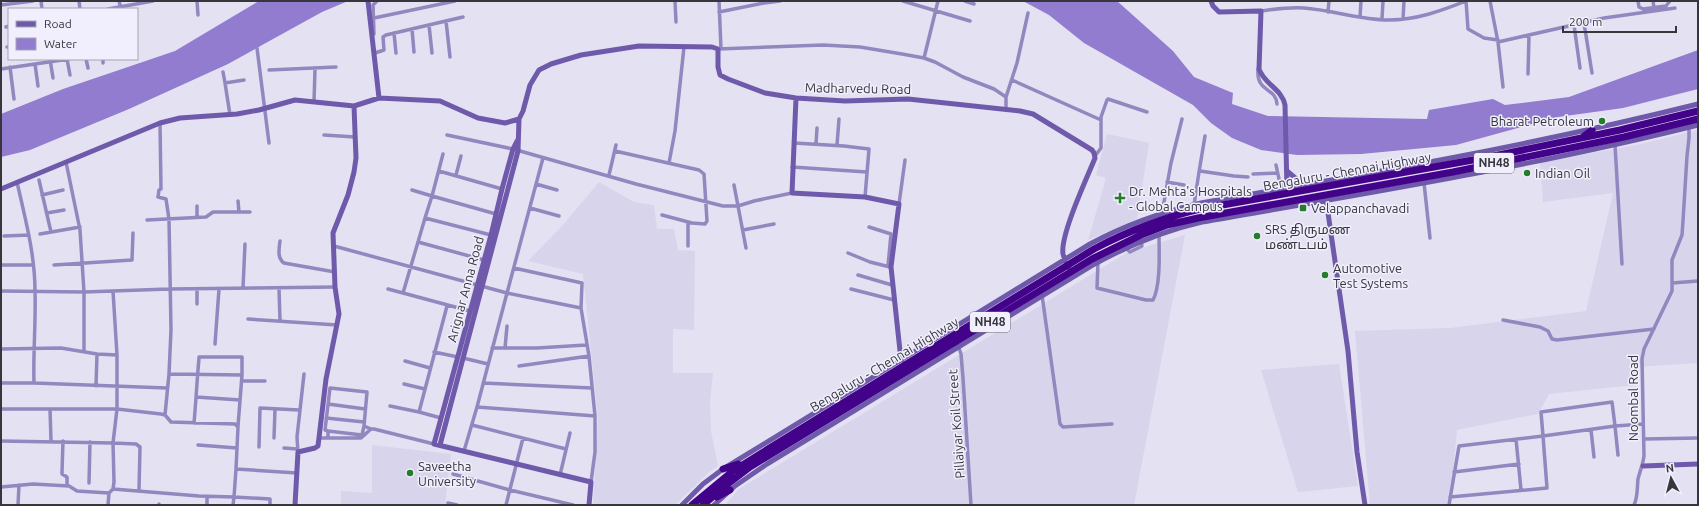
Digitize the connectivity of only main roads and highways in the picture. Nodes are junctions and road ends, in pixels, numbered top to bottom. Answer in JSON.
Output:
{"nodes":[{"id":1,"x":1698,"y":110,"type":"edge"},
{"id":2,"x":1698,"y":119,"type":"edge"},
{"id":3,"x":1622,"y":123,"type":"road end"},
{"id":4,"x":1639,"y":126,"type":"junction"},
{"id":5,"x":1592,"y":130,"type":"road end"},
{"id":6,"x":1581,"y":138,"type":"junction"},
{"id":7,"x":1542,"y":153,"type":"junction"},
{"id":8,"x":1502,"y":162,"type":"junction"},
{"id":9,"x":1532,"y":162,"type":"road end"},
{"id":10,"x":1516,"y":165,"type":"road end"},
{"id":11,"x":1287,"y":196,"type":"junction"},
{"id":12,"x":1069,"y":268,"type":"junction"},
{"id":13,"x":776,"y":444,"type":"junction"},
{"id":14,"x":723,"y":469,"type":"road end"},
{"id":15,"x":730,"y":490,"type":"road end"},
{"id":16,"x":713,"y":491,"type":"junction"},
{"id":17,"x":692,"y":505,"type":"edge"},
{"id":18,"x":704,"y":505,"type":"edge"}],
"edges":[{"from":1,"to":4,"type":"highway","name":"Bengaluru - Chennai Highway","number":"NH48"},
{"from":2,"to":7,"type":"highway","name":"Bengaluru - Chennai Highway","number":"NH48"},
{"from":3,"to":4,"type":"highway"},
{"from":4,"to":6,"type":"highway","name":"Bengaluru - Chennai Highway","number":"NH48"},
{"from":5,"to":6,"type":"highway"},
{"from":6,"to":11,"type":"highway","name":"Bengaluru - Chennai Highway","number":"NH48"},
{"from":7,"to":8,"type":"highway","name":"Bengaluru - Chennai Highway","number":"NH48"},
{"from":7,"to":9,"type":"highway"},
{"from":8,"to":10,"type":"highway"},
{"from":8,"to":11,"type":"highway","name":"Bengaluru - Chennai Highway","number":"NH48"},
{"from":11,"to":12,"type":"highway","name":"Bengaluru - Chennai Highway","number":"NH48"},
{"from":12,"to":13,"type":"highway","name":"Bengaluru - Chennai Highway","number":"NH48"},
{"from":12,"to":16,"type":"highway","name":"Bengaluru - Chennai Highway","number":"NH48"},
{"from":13,"to":14,"type":"highway"},
{"from":13,"to":16,"type":"highway","name":"Bengaluru - Chennai Highway","number":"NH48"},
{"from":15,"to":18,"type":"highway"},
{"from":16,"to":17,"type":"highway","number":"NH48"},
{"from":16,"to":18,"type":"highway","number":"NH48"}]}
